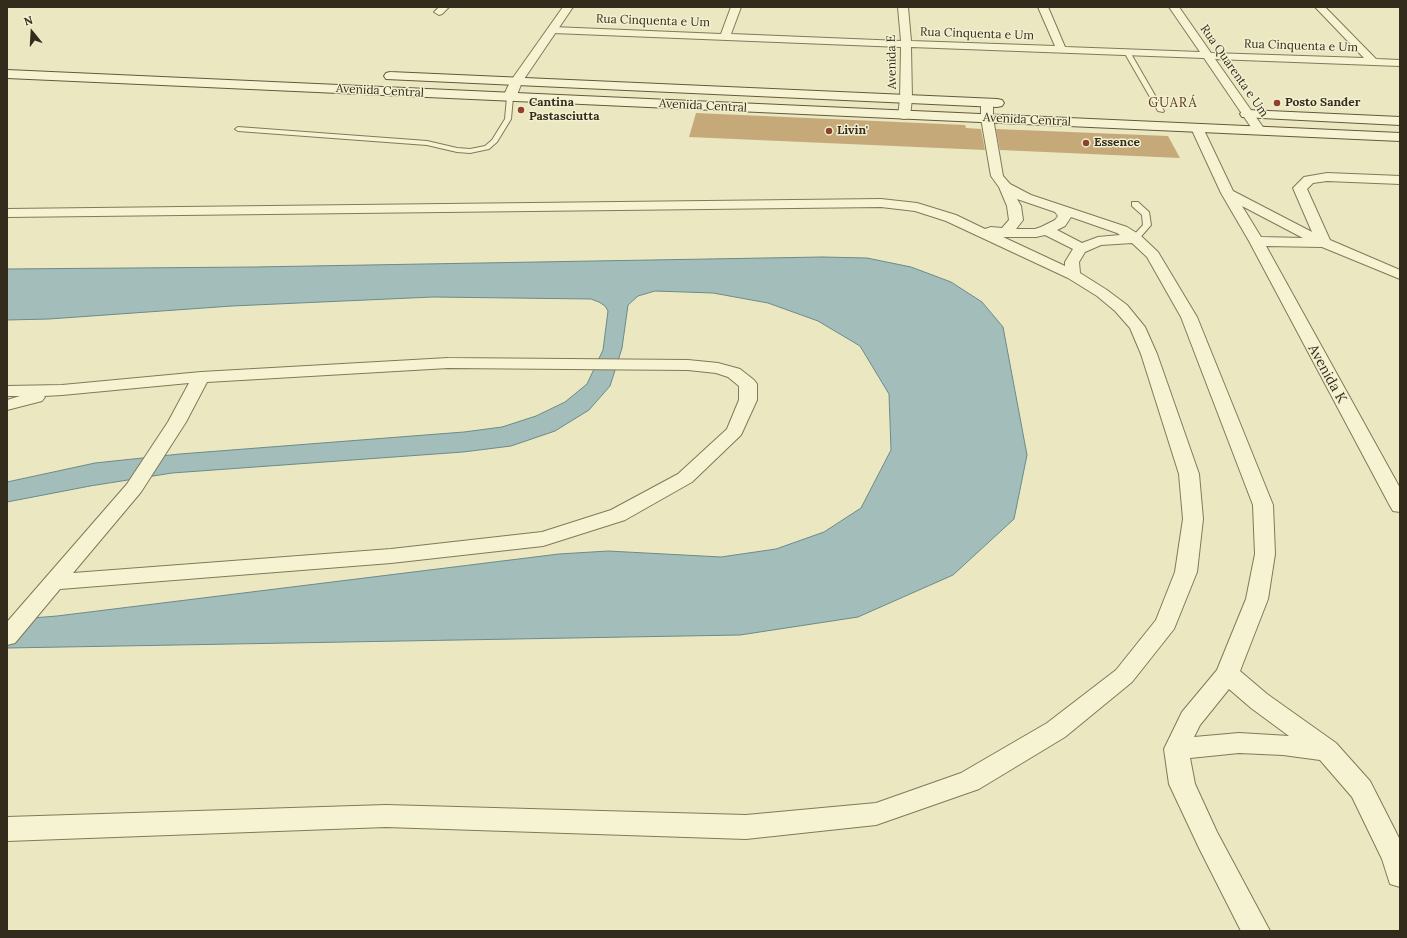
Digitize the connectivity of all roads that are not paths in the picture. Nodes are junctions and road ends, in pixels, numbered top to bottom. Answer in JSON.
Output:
{"nodes":[{"id":1,"x":568,"y":7,"type":"edge"},
{"id":2,"x":736,"y":7,"type":"edge"},
{"id":3,"x":903,"y":7,"type":"edge"},
{"id":4,"x":1043,"y":7,"type":"edge"},
{"id":5,"x":1174,"y":7,"type":"edge"},
{"id":6,"x":1320,"y":7,"type":"edge"},
{"id":7,"x":553,"y":30,"type":"junction"},
{"id":8,"x":725,"y":36,"type":"junction"},
{"id":9,"x":906,"y":44,"type":"junction"},
{"id":10,"x":1061,"y":49,"type":"junction"},
{"id":11,"x":1127,"y":52,"type":"junction"},
{"id":12,"x":1207,"y":55,"type":"junction"},
{"id":13,"x":1373,"y":62,"type":"junction"},
{"id":14,"x":1400,"y":63,"type":"edge"},
{"id":15,"x":146,"y":70,"type":"dead end"},
{"id":16,"x":7,"y":74,"type":"edge"},
{"id":17,"x":375,"y":76,"type":"dead end"},
{"id":18,"x":130,"y":80,"type":"junction"},
{"id":19,"x":516,"y":82,"type":"junction"},
{"id":20,"x":510,"y":97,"type":"junction"},
{"id":21,"x":906,"y":99,"type":"junction"},
{"id":22,"x":1011,"y":104,"type":"dead end"},
{"id":23,"x":987,"y":110,"type":"junction"},
{"id":24,"x":1145,"y":110,"type":"dead end"},
{"id":25,"x":1161,"y":111,"type":"junction"},
{"id":26,"x":1177,"y":111,"type":"dead end"},
{"id":27,"x":1233,"y":114,"type":"dead end"},
{"id":28,"x":1249,"y":114,"type":"junction"},
{"id":29,"x":904,"y":116,"type":"junction"},
{"id":30,"x":1400,"y":121,"type":"edge"},
{"id":31,"x":1197,"y":128,"type":"junction"},
{"id":32,"x":238,"y":129,"type":"dead end"},
{"id":33,"x":1259,"y":130,"type":"junction"},
{"id":34,"x":1400,"y":137,"type":"edge"},
{"id":35,"x":1400,"y":180,"type":"edge"},
{"id":36,"x":1005,"y":187,"type":"junction"},
{"id":37,"x":1228,"y":193,"type":"junction"},
{"id":38,"x":1135,"y":204,"type":"dead end"},
{"id":39,"x":1058,"y":208,"type":"junction"},
{"id":40,"x":7,"y":214,"type":"edge"},
{"id":41,"x":978,"y":230,"type":"junction"},
{"id":42,"x":1046,"y":230,"type":"junction"},
{"id":43,"x":1006,"y":233,"type":"junction"},
{"id":44,"x":1135,"y":238,"type":"junction"},
{"id":45,"x":1256,"y":241,"type":"junction"},
{"id":46,"x":1324,"y":243,"type":"junction"},
{"id":47,"x":1082,"y":248,"type":"junction"},
{"id":48,"x":1073,"y":275,"type":"junction"},
{"id":49,"x":1400,"y":275,"type":"edge"},
{"id":50,"x":201,"y":377,"type":"junction"},
{"id":51,"x":62,"y":390,"type":"junction"},
{"id":52,"x":7,"y":391,"type":"edge"},
{"id":53,"x":7,"y":406,"type":"edge"},
{"id":54,"x":1400,"y":506,"type":"edge"},
{"id":55,"x":54,"y":582,"type":"junction"},
{"id":56,"x":7,"y":637,"type":"edge"},
{"id":57,"x":1227,"y":674,"type":"junction"},
{"id":58,"x":1176,"y":749,"type":"junction"},
{"id":59,"x":1327,"y":750,"type":"junction"},
{"id":60,"x":7,"y":829,"type":"edge"},
{"id":61,"x":1400,"y":875,"type":"edge"},
{"id":62,"x":1256,"y":931,"type":"edge"}],
"edges":[{"from":1,"to":7,"type":"main road"},
{"from":2,"to":8,"type":"street"},
{"from":3,"to":9,"type":"street","name":"Avenida E"},
{"from":4,"to":10,"type":"street"},
{"from":5,"to":12,"type":"street","name":"Rua Quarenta e Um"},
{"from":6,"to":13,"type":"street"},
{"from":7,"to":8,"type":"street","name":"Rua Cinquenta e Um"},
{"from":7,"to":19,"type":"main road"},
{"from":8,"to":9,"type":"street","name":"Rua Cinquenta e Um"},
{"from":9,"to":10,"type":"street","name":"Rua Cinquenta e Um"},
{"from":9,"to":21,"type":"street","name":"Avenida E"},
{"from":10,"to":11,"type":"street","name":"Rua Cinquenta e Um"},
{"from":11,"to":12,"type":"street","name":"Rua Cinquenta e Um"},
{"from":11,"to":25,"type":"lane"},
{"from":12,"to":13,"type":"street","name":"Rua Cinquenta e Um"},
{"from":12,"to":28,"type":"street","name":"Rua Quarenta e Um"},
{"from":13,"to":14,"type":"street","name":"Rua Cinquenta e Um"},
{"from":15,"to":18,"type":"main road"},
{"from":16,"to":18,"type":"main road","name":"Avenida Central"},
{"from":17,"to":19,"type":"main road","name":"Avenida Central"},
{"from":18,"to":20,"type":"main road","name":"Avenida Central"},
{"from":19,"to":20,"type":"main road"},
{"from":19,"to":21,"type":"main road","name":"Avenida Central"},
{"from":20,"to":29,"type":"main road","name":"Avenida Central"},
{"from":20,"to":32,"type":"lane"},
{"from":21,"to":23,"type":"main road","name":"Avenida Central"},
{"from":21,"to":29,"type":"street","name":"Avenida E"},
{"from":22,"to":23,"type":"main road","name":"Avenida Central"},
{"from":23,"to":29,"type":"main road","name":"Avenida Central"},
{"from":23,"to":31,"type":"main road","name":"Avenida Central"},
{"from":23,"to":36,"type":"street"},
{"from":24,"to":25,"type":"main road"},
{"from":25,"to":26,"type":"main road"},
{"from":27,"to":28,"type":"main road"},
{"from":28,"to":30,"type":"main road"},
{"from":28,"to":33,"type":"street","name":"Rua Quarenta e Um"},
{"from":31,"to":33,"type":"main road","name":"Avenida Central"},
{"from":31,"to":37,"type":"street","name":"Avenida K"},
{"from":33,"to":34,"type":"main road","name":"Avenida Central"},
{"from":35,"to":46,"type":"street"},
{"from":36,"to":39,"type":"street"},
{"from":36,"to":43,"type":"street"},
{"from":37,"to":45,"type":"street","name":"Avenida K"},
{"from":37,"to":46,"type":"street"},
{"from":38,"to":44,"type":"lane"},
{"from":39,"to":42,"type":"street"},
{"from":39,"to":44,"type":"street"},
{"from":40,"to":41,"type":"street"},
{"from":41,"to":43,"type":"street"},
{"from":41,"to":48,"type":"street"},
{"from":42,"to":43,"type":"street"},
{"from":42,"to":47,"type":"street"},
{"from":44,"to":47,"type":"street"},
{"from":44,"to":57,"type":"street"},
{"from":45,"to":46,"type":"street"},
{"from":45,"to":54,"type":"street","name":"Avenida K"},
{"from":46,"to":49,"type":"street"},
{"from":47,"to":48,"type":"street"},
{"from":48,"to":60,"type":"street"},
{"from":50,"to":51,"type":"street"},
{"from":50,"to":55,"type":"street"},
{"from":50,"to":55,"type":"street"},
{"from":51,"to":52,"type":"street"},
{"from":51,"to":53,"type":"street"},
{"from":55,"to":56,"type":"street"},
{"from":57,"to":58,"type":"street"},
{"from":57,"to":59,"type":"street"},
{"from":58,"to":59,"type":"street"},
{"from":58,"to":62,"type":"street"},
{"from":59,"to":61,"type":"street"}]}
